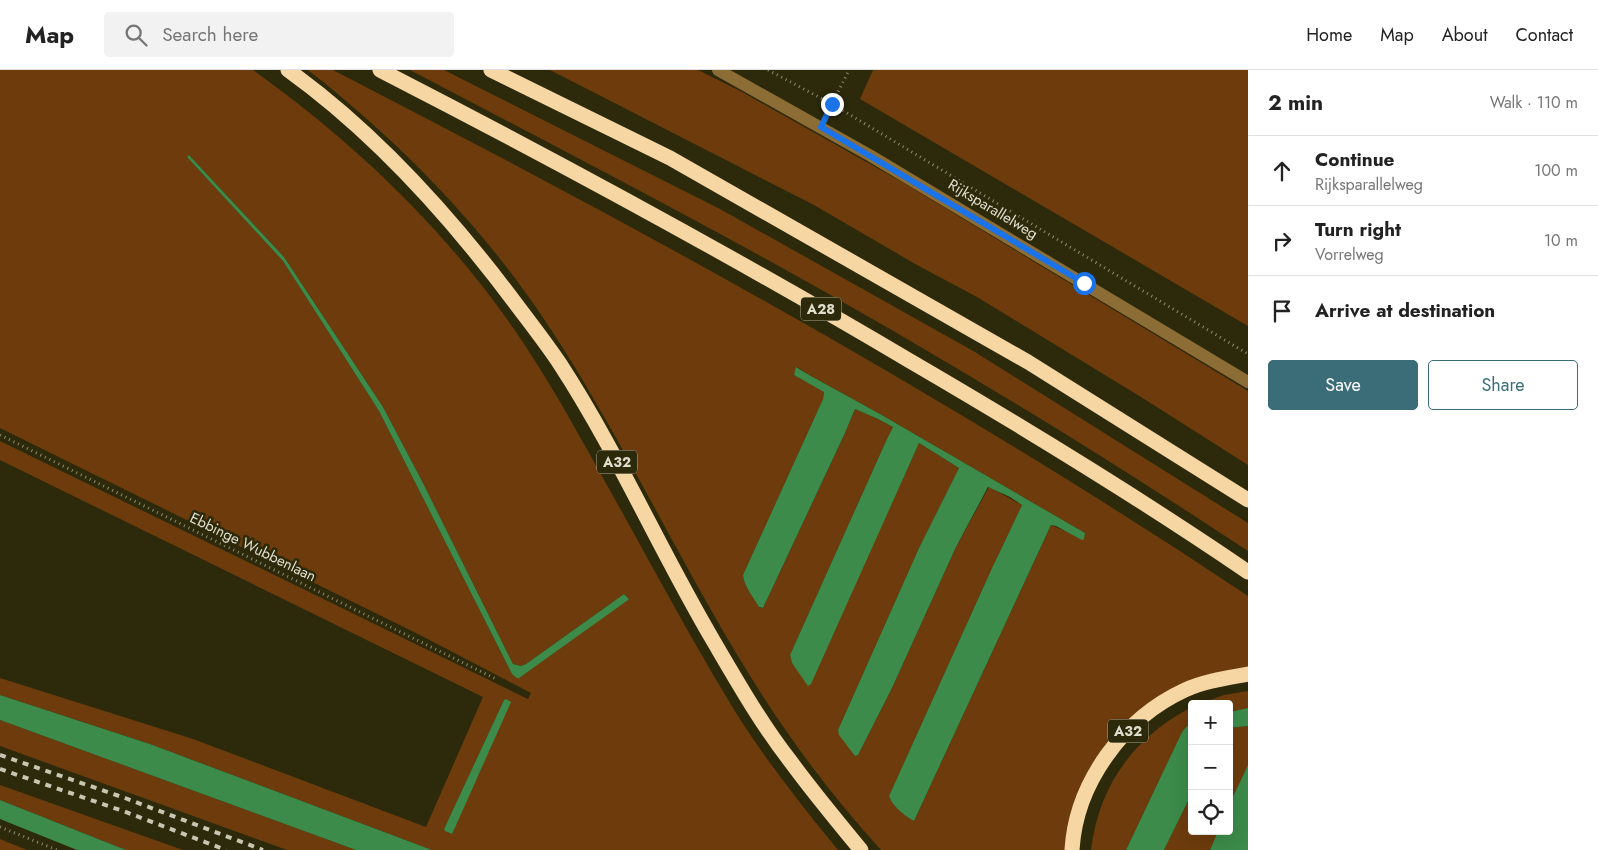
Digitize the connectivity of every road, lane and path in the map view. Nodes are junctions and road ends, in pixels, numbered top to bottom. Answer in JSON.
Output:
{"nodes":[{"id":1,"x":288,"y":70,"type":"edge"},
{"id":2,"x":380,"y":70,"type":"edge"},
{"id":3,"x":491,"y":70,"type":"edge"},
{"id":4,"x":718,"y":70,"type":"edge"},
{"id":5,"x":768,"y":70,"type":"edge"},
{"id":6,"x":849,"y":70,"type":"edge"},
{"id":7,"x":832,"y":104,"type":"junction"},
{"id":8,"x":821,"y":127,"type":"junction"},
{"id":9,"x":1248,"y":354,"type":"edge"},
{"id":10,"x":1248,"y":382,"type":"edge"},
{"id":11,"x":0,"y":435,"type":"edge"},
{"id":12,"x":1248,"y":500,"type":"edge"},
{"id":13,"x":1248,"y":572,"type":"edge"},
{"id":14,"x":1248,"y":674,"type":"edge"},
{"id":15,"x":496,"y":679,"type":"dead end"},
{"id":16,"x":0,"y":826,"type":"edge"},
{"id":17,"x":57,"y":850,"type":"edge"},
{"id":18,"x":861,"y":850,"type":"edge"},
{"id":19,"x":1072,"y":850,"type":"edge"}],
"edges":[{"from":1,"to":18,"type":"highway","number":"A32"},
{"from":2,"to":13,"type":"highway","number":"A28"},
{"from":3,"to":12,"type":"highway"},
{"from":4,"to":8,"type":"street","name":"Rijksparallelweg"},
{"from":5,"to":7,"type":"path","name":"Rijksparallelweg"},
{"from":6,"to":7,"type":"path"},
{"from":7,"to":8,"type":"path"},
{"from":7,"to":9,"type":"path","name":"Rijksparallelweg"},
{"from":8,"to":10,"type":"street","name":"Rijksparallelweg"},
{"from":11,"to":15,"type":"path","name":"Ebbinge Wubbenlaan"},
{"from":14,"to":19,"type":"highway","number":"A32"},
{"from":16,"to":17,"type":"path"}]}
